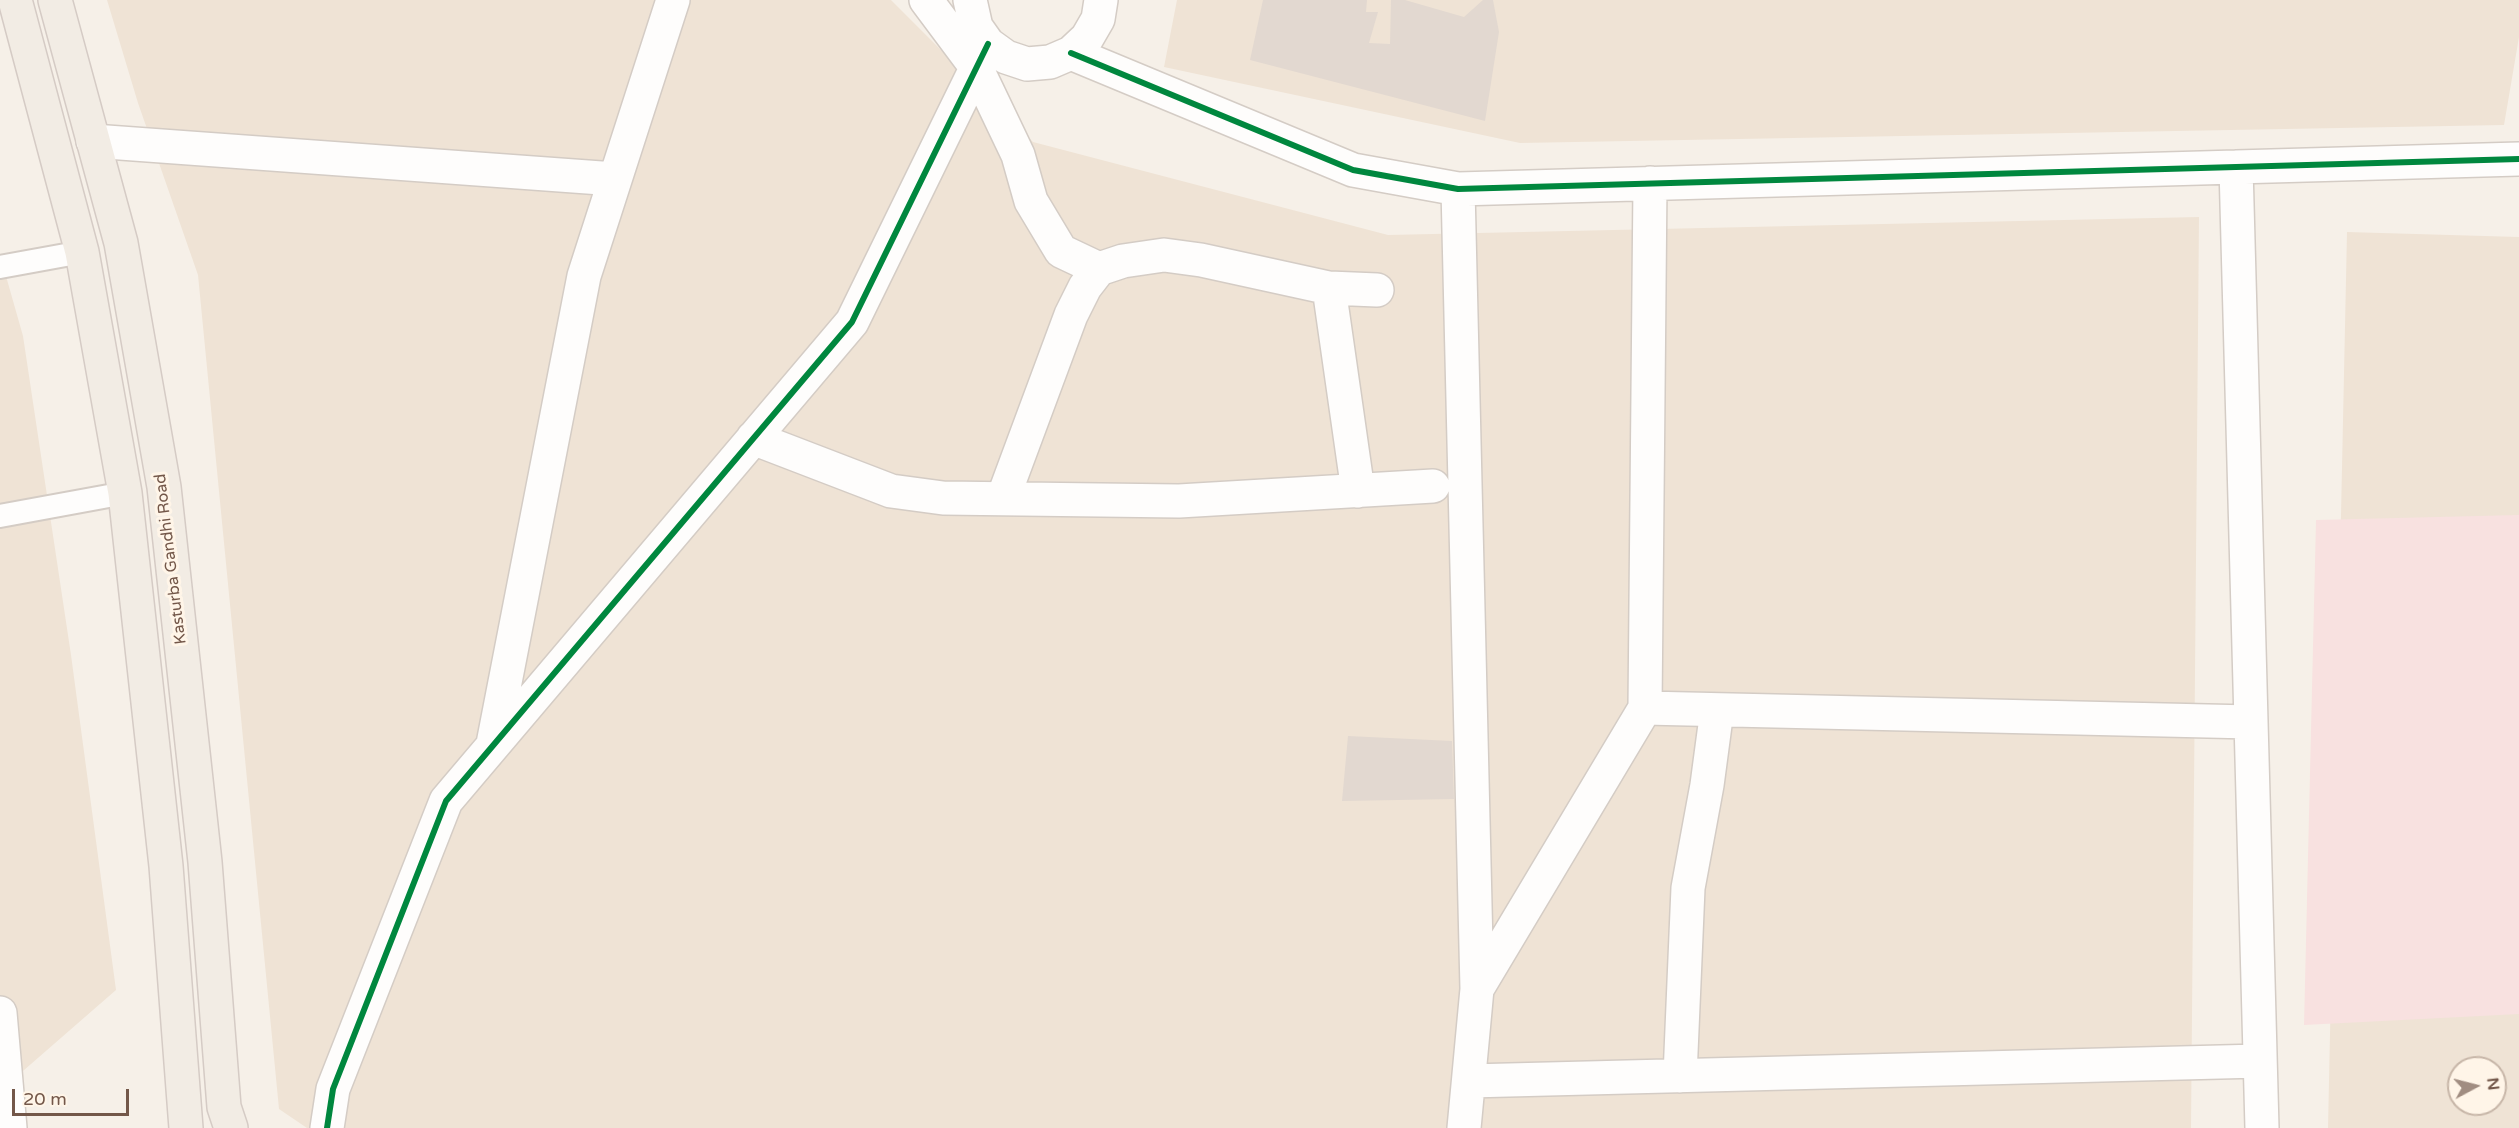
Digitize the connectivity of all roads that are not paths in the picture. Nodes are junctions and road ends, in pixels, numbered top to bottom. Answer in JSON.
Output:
{"nodes":[{"id":1,"x":15,"y":0,"type":"edge"},
{"id":2,"x":55,"y":0,"type":"edge"},
{"id":3,"x":673,"y":0,"type":"edge"},
{"id":4,"x":926,"y":0,"type":"edge"},
{"id":5,"x":970,"y":0,"type":"edge"},
{"id":6,"x":1101,"y":0,"type":"edge"},
{"id":7,"x":1071,"y":53,"type":"junction"},
{"id":8,"x":982,"y":55,"type":"junction"},
{"id":9,"x":93,"y":141,"type":"junction"},
{"id":10,"x":2519,"y":159,"type":"edge"},
{"id":11,"x":2236,"y":167,"type":"junction"},
{"id":12,"x":615,"y":179,"type":"junction"},
{"id":13,"x":1650,"y":183,"type":"junction"},
{"id":14,"x":1458,"y":189,"type":"junction"},
{"id":15,"x":82,"y":252,"type":"junction"},
{"id":16,"x":0,"y":267,"type":"edge"},
{"id":17,"x":1099,"y":269,"type":"junction"},
{"id":18,"x":1329,"y":288,"type":"junction"},
{"id":19,"x":1377,"y":290,"type":"dead end"},
{"id":20,"x":753,"y":438,"type":"junction"},
{"id":21,"x":1433,"y":486,"type":"dead end"},
{"id":22,"x":1358,"y":491,"type":"junction"},
{"id":23,"x":125,"y":493,"type":"junction"},
{"id":24,"x":1003,"y":498,"type":"junction"},
{"id":25,"x":0,"y":516,"type":"edge"},
{"id":26,"x":1645,"y":708,"type":"junction"},
{"id":27,"x":1717,"y":710,"type":"junction"},
{"id":28,"x":2252,"y":722,"type":"junction"},
{"id":29,"x":493,"y":745,"type":"junction"},
{"id":30,"x":1477,"y":989,"type":"junction"},
{"id":31,"x":0,"y":1013,"type":"edge"},
{"id":32,"x":2260,"y":1061,"type":"junction"},
{"id":33,"x":1680,"y":1076,"type":"junction"},
{"id":34,"x":1468,"y":1081,"type":"junction"},
{"id":35,"x":10,"y":1128,"type":"edge"},
{"id":36,"x":186,"y":1128,"type":"edge"},
{"id":37,"x":231,"y":1128,"type":"edge"},
{"id":38,"x":327,"y":1128,"type":"edge"},
{"id":39,"x":1464,"y":1128,"type":"edge"},
{"id":40,"x":2262,"y":1128,"type":"edge"}],
"edges":[{"from":1,"to":15,"type":"main road"},
{"from":2,"to":9,"type":"main road","name":"Kasturba Gandhi Road"},
{"from":3,"to":12,"type":"street"},
{"from":4,"to":8,"type":"street"},
{"from":5,"to":8,"type":"street"},
{"from":6,"to":7,"type":"street"},
{"from":7,"to":8,"type":"street"},
{"from":7,"to":14,"type":"street"},
{"from":8,"to":17,"type":"street"},
{"from":8,"to":20,"type":"street"},
{"from":9,"to":12,"type":"street"},
{"from":9,"to":37,"type":"main road","name":"Kasturba Gandhi Road"},
{"from":10,"to":11,"type":"street"},
{"from":11,"to":13,"type":"street"},
{"from":11,"to":28,"type":"street"},
{"from":12,"to":29,"type":"street"},
{"from":13,"to":14,"type":"street"},
{"from":13,"to":26,"type":"street"},
{"from":14,"to":30,"type":"street"},
{"from":15,"to":16,"type":"lane"},
{"from":15,"to":23,"type":"main road"},
{"from":17,"to":18,"type":"street"},
{"from":17,"to":24,"type":"street"},
{"from":18,"to":19,"type":"street"},
{"from":18,"to":22,"type":"street"},
{"from":20,"to":24,"type":"street"},
{"from":20,"to":29,"type":"street"},
{"from":21,"to":22,"type":"street"},
{"from":22,"to":24,"type":"street"},
{"from":23,"to":25,"type":"lane"},
{"from":23,"to":36,"type":"main road"},
{"from":26,"to":27,"type":"street"},
{"from":26,"to":30,"type":"street"},
{"from":27,"to":28,"type":"street"},
{"from":27,"to":33,"type":"street"},
{"from":28,"to":32,"type":"street"},
{"from":29,"to":38,"type":"street"},
{"from":30,"to":34,"type":"street"},
{"from":31,"to":35,"type":"street"},
{"from":32,"to":33,"type":"street"},
{"from":32,"to":40,"type":"street"},
{"from":33,"to":34,"type":"street"},
{"from":34,"to":39,"type":"street"}]}
